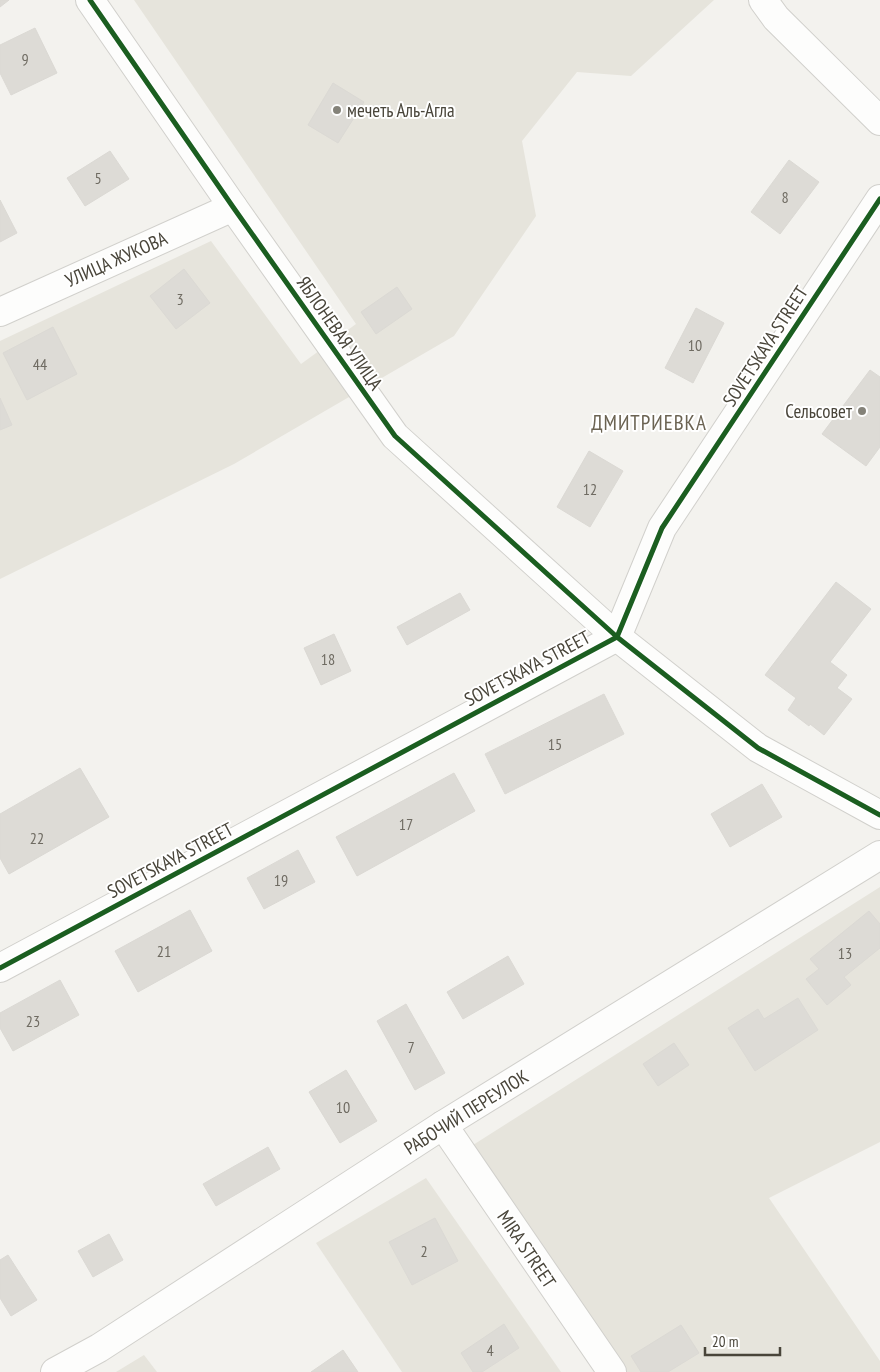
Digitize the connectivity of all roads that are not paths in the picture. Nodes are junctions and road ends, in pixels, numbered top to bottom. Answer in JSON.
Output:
{"nodes":[{"id":1,"x":90,"y":0,"type":"edge"},
{"id":2,"x":763,"y":0,"type":"edge"},
{"id":3,"x":880,"y":122,"type":"edge"},
{"id":4,"x":880,"y":199,"type":"edge"},
{"id":5,"x":233,"y":206,"type":"junction"},
{"id":6,"x":0,"y":312,"type":"edge"},
{"id":7,"x":617,"y":637,"type":"junction"},
{"id":8,"x":880,"y":815,"type":"edge"},
{"id":9,"x":880,"y":855,"type":"edge"},
{"id":10,"x":0,"y":968,"type":"edge"},
{"id":11,"x":442,"y":1125,"type":"junction"},
{"id":12,"x":55,"y":1372,"type":"edge"},
{"id":13,"x":612,"y":1372,"type":"edge"}],
"edges":[{"from":1,"to":5,"type":"street","name":"ЯБЛОНЕВАЯ УЛИЦА"},
{"from":2,"to":3,"type":"street"},
{"from":4,"to":7,"type":"street","name":"SOVETSKAYA STREET"},
{"from":5,"to":6,"type":"street","name":"УЛИЦА ЖУКОВА"},
{"from":5,"to":7,"type":"street","name":"ЯБЛОНЕВАЯ УЛИЦА"},
{"from":7,"to":8,"type":"street","name":"ЯБЛОНЕВАЯ УЛИЦА"},
{"from":7,"to":10,"type":"street","name":"SOVETSKAYA STREET"},
{"from":9,"to":11,"type":"street","name":"РАБОЧИЙ ПЕРЕУЛОК"},
{"from":11,"to":12,"type":"street","name":"РАБОЧИЙ ПЕРЕУЛОК"},
{"from":11,"to":13,"type":"street","name":"MIRA STREET"}]}
